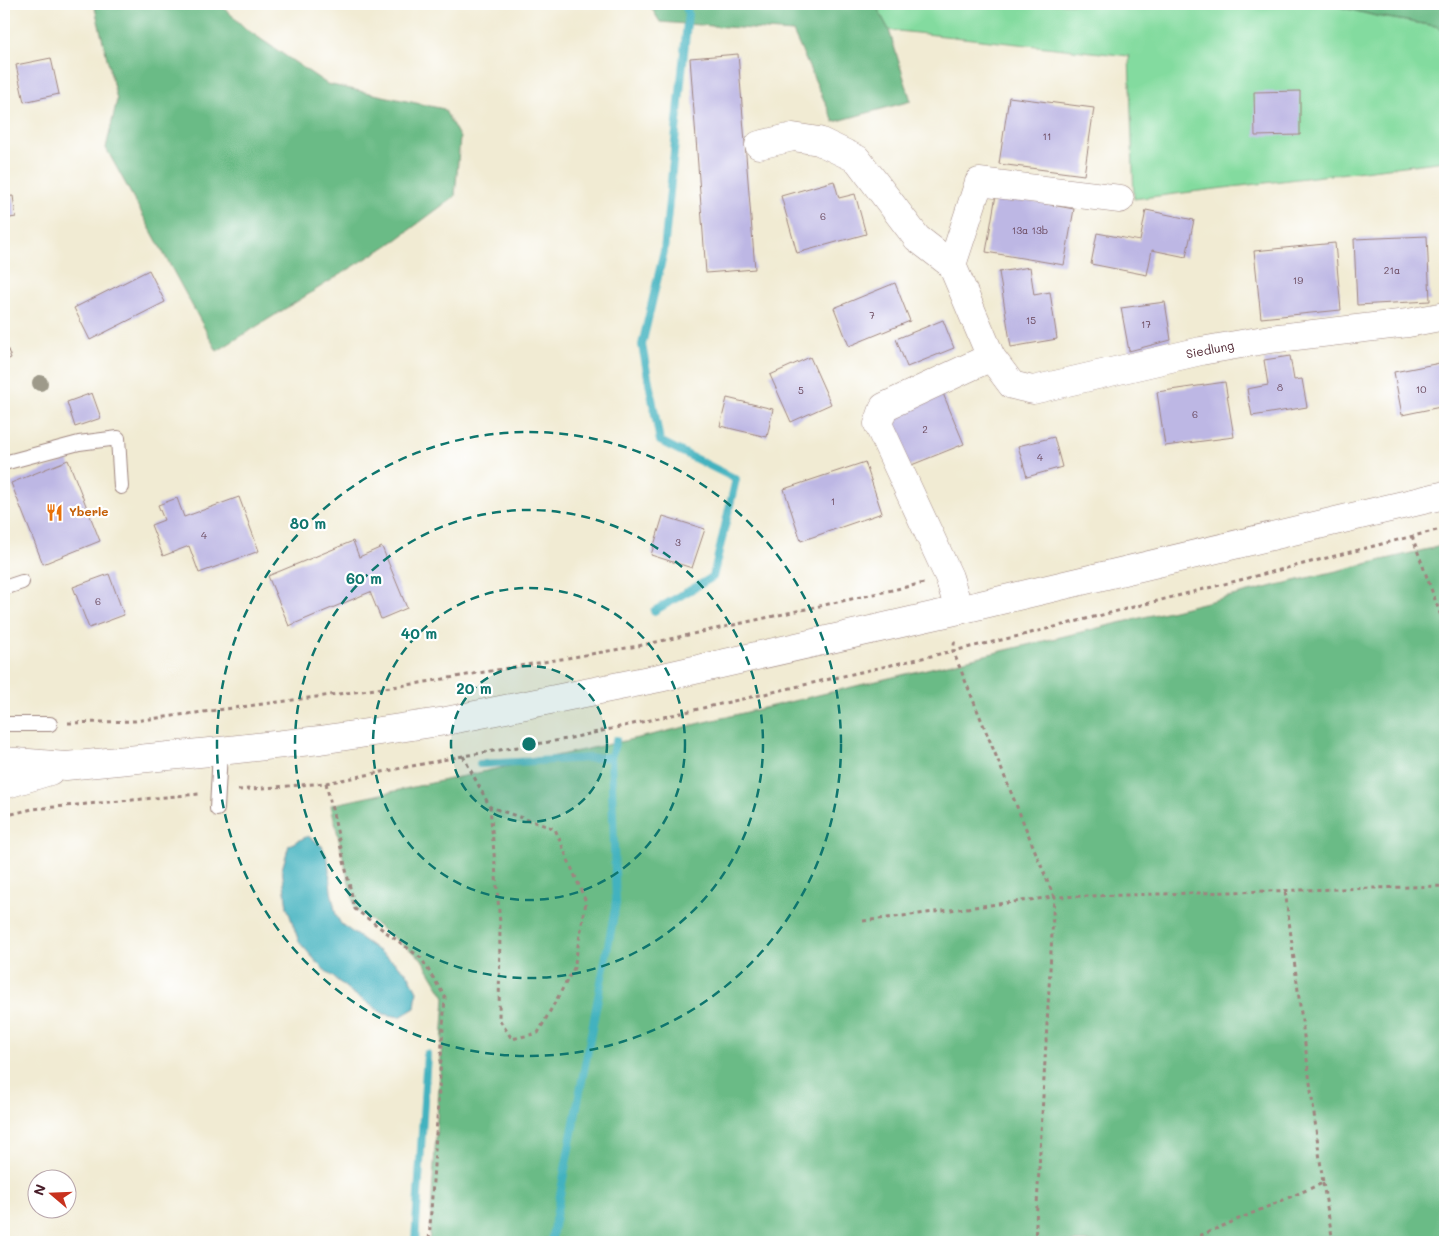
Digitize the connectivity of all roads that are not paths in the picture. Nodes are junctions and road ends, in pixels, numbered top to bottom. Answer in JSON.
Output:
{"nodes":[{"id":1,"x":759,"y":145,"type":"dead end"},
{"id":2,"x":1120,"y":199,"type":"dead end"},
{"id":3,"x":952,"y":265,"type":"junction"},
{"id":4,"x":1445,"y":316,"type":"edge"},
{"id":5,"x":991,"y":357,"type":"junction"},
{"id":6,"x":4,"y":463,"type":"edge"},
{"id":7,"x":121,"y":487,"type":"dead end"},
{"id":8,"x":1445,"y":495,"type":"edge"},
{"id":9,"x":22,"y":582,"type":"dead end"},
{"id":10,"x":4,"y":588,"type":"edge"},
{"id":11,"x":959,"y":610,"type":"junction"},
{"id":12,"x":4,"y":724,"type":"edge"},
{"id":13,"x":50,"y":724,"type":"road end"},
{"id":14,"x":220,"y":752,"type":"junction"},
{"id":15,"x":4,"y":761,"type":"edge"},
{"id":16,"x":66,"y":766,"type":"junction"},
{"id":17,"x":4,"y":785,"type":"edge"},
{"id":18,"x":217,"y":809,"type":"dead end"}],
"edges":[{"from":1,"to":3,"type":"main road","name":"Siedlung"},
{"from":2,"to":3,"type":"main road"},
{"from":3,"to":5,"type":"main road","name":"Siedlung"},
{"from":4,"to":5,"type":"main road","name":"Siedlung"},
{"from":5,"to":11,"type":"main road"},
{"from":6,"to":7,"type":"lane"},
{"from":8,"to":11,"type":"main road"},
{"from":9,"to":10,"type":"lane"},
{"from":11,"to":14,"type":"main road"},
{"from":12,"to":13,"type":"lane"},
{"from":14,"to":16,"type":"main road"},
{"from":14,"to":18,"type":"lane"},
{"from":15,"to":16,"type":"main road"},
{"from":16,"to":17,"type":"main road"}]}
